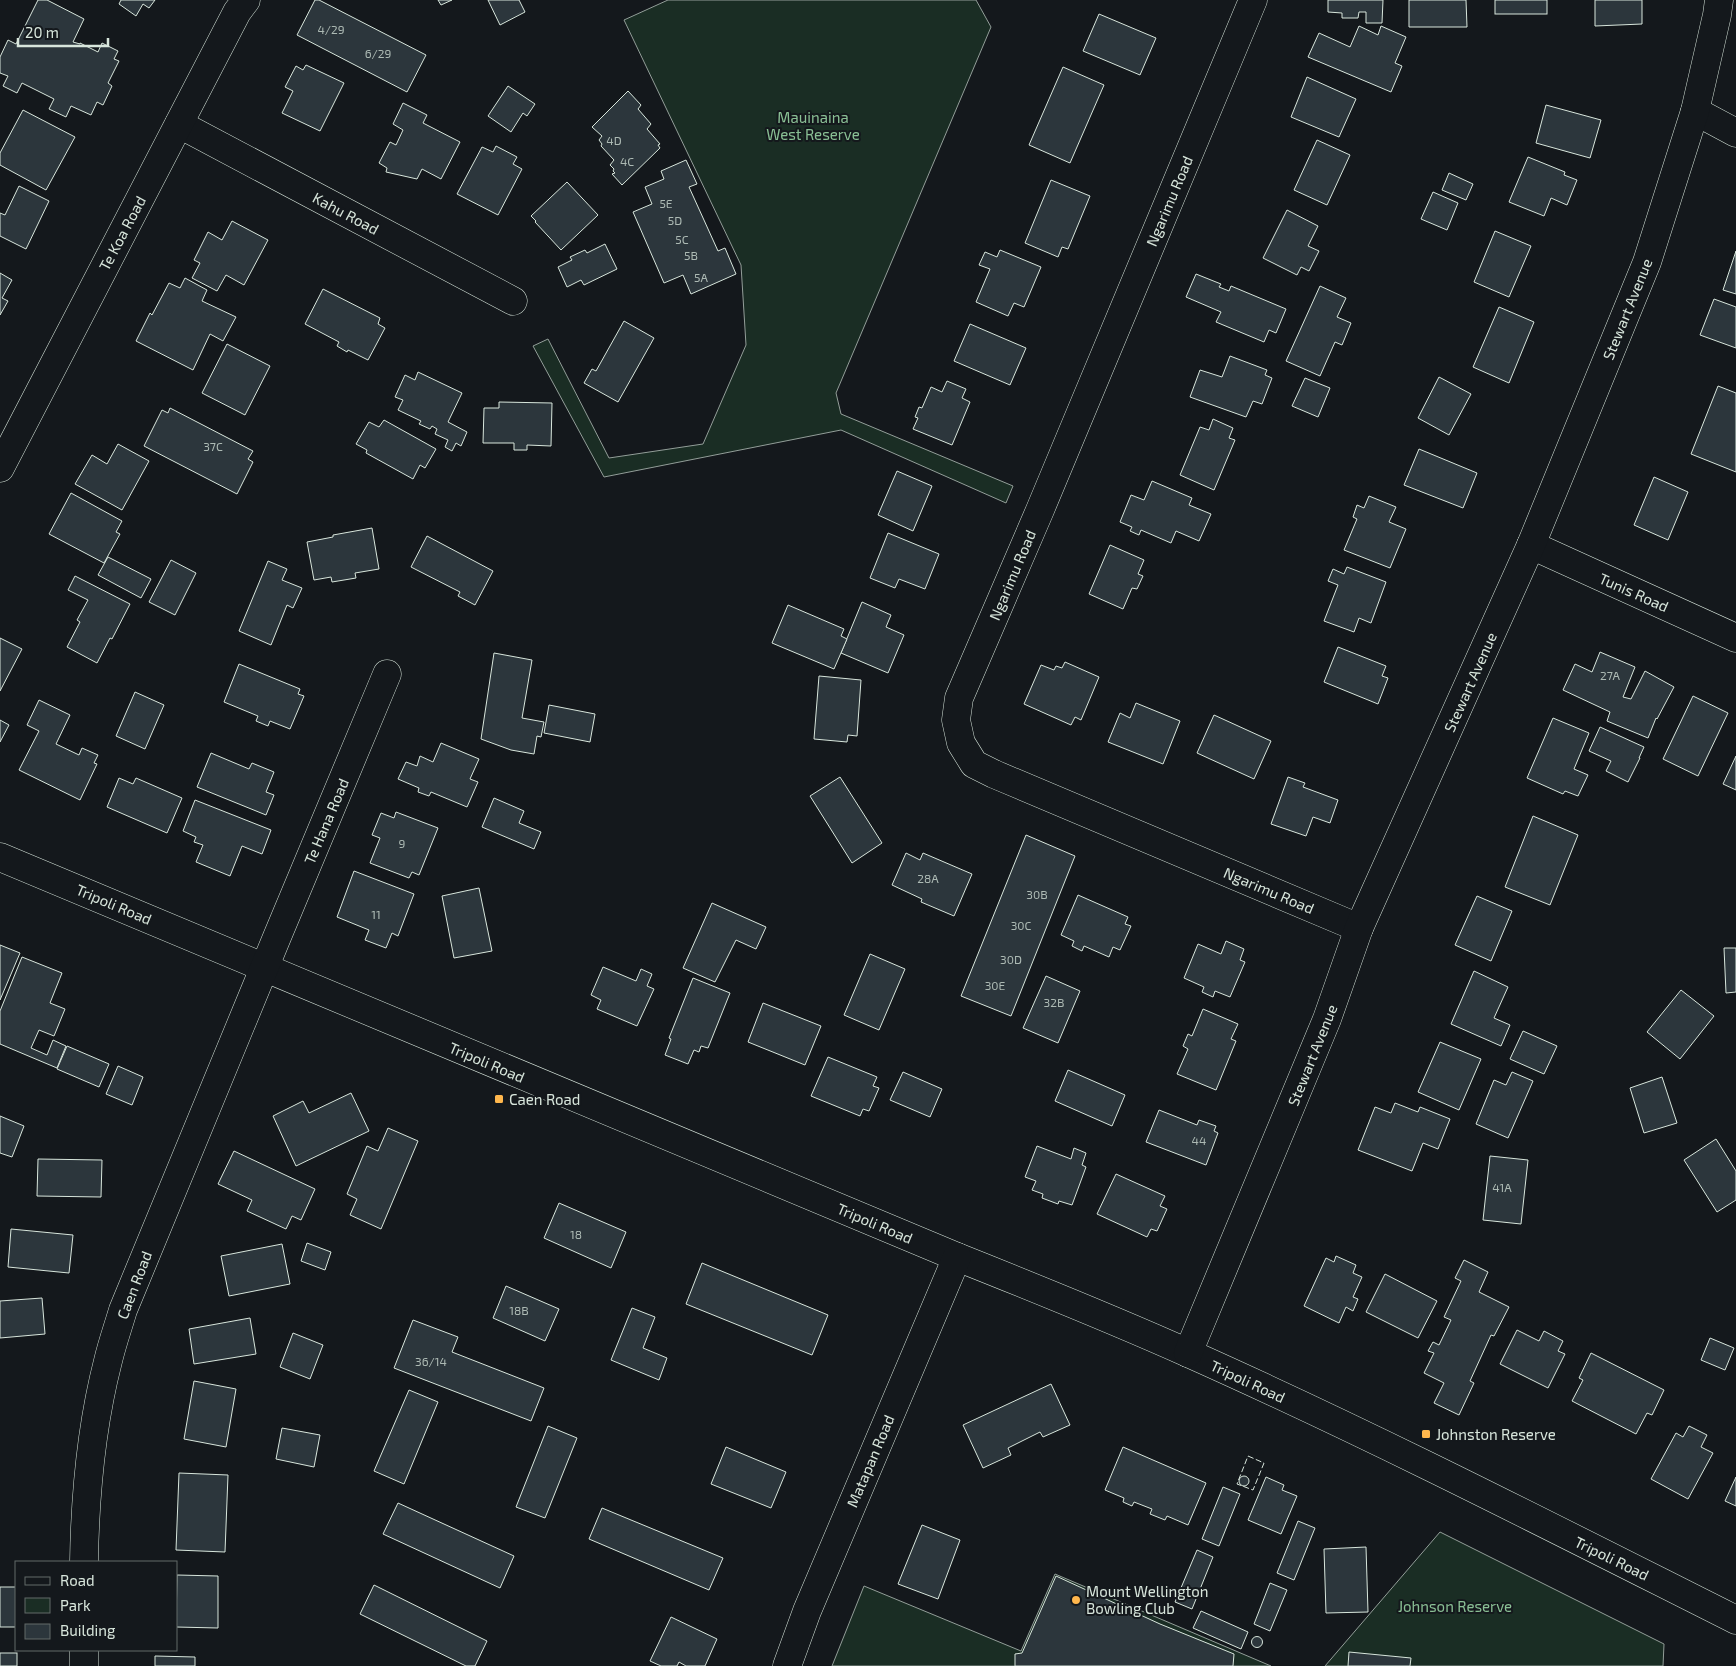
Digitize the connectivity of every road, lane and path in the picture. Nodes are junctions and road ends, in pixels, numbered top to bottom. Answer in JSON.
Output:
{"nodes":[{"id":1,"x":246,"y":0,"type":"edge"},
{"id":2,"x":1253,"y":0,"type":"edge"},
{"id":3,"x":1719,"y":0,"type":"edge"},
{"id":4,"x":1695,"y":111,"type":"junction"},
{"id":5,"x":179,"y":124,"type":"junction"},
{"id":6,"x":1736,"y":133,"type":"edge"},
{"id":7,"x":513,"y":301,"type":"dead end"},
{"id":8,"x":0,"y":468,"type":"edge"},
{"id":9,"x":1531,"y":545,"type":"junction"},
{"id":10,"x":1736,"y":638,"type":"edge"},
{"id":11,"x":387,"y":674,"type":"dead end"},
{"id":12,"x":0,"y":857,"type":"edge"},
{"id":13,"x":1360,"y":928,"type":"junction"},
{"id":14,"x":265,"y":967,"type":"junction"},
{"id":15,"x":957,"y":1257,"type":"junction"},
{"id":16,"x":1188,"y":1353,"type":"junction"},
{"id":17,"x":84,"y":1561,"type":"edge"},
{"id":18,"x":1736,"y":1620,"type":"edge"},
{"id":19,"x":84,"y":1651,"type":"edge"},
{"id":20,"x":84,"y":1666,"type":"edge"},
{"id":21,"x":786,"y":1666,"type":"edge"}],
"edges":[{"from":1,"to":5,"type":"street","name":"Te Koa Road"},
{"from":2,"to":13,"type":"street","name":"Ngarimu Road"},
{"from":3,"to":4,"type":"street","name":"Stewart Avenue"},
{"from":4,"to":6,"type":"street"},
{"from":4,"to":9,"type":"street","name":"Stewart Avenue"},
{"from":5,"to":7,"type":"street","name":"Kahu Road"},
{"from":5,"to":8,"type":"street","name":"Te Koa Road"},
{"from":9,"to":10,"type":"street","name":"Tunis Road"},
{"from":9,"to":13,"type":"street","name":"Stewart Avenue"},
{"from":11,"to":14,"type":"street","name":"Te Hana Road"},
{"from":12,"to":14,"type":"street","name":"Tripoli Road"},
{"from":13,"to":16,"type":"street","name":"Stewart Avenue"},
{"from":14,"to":15,"type":"street","name":"Tripoli Road"},
{"from":14,"to":17,"type":"street","name":"Caen Road"},
{"from":15,"to":16,"type":"street","name":"Tripoli Road"},
{"from":15,"to":21,"type":"street","name":"Matapan Road"},
{"from":16,"to":18,"type":"street","name":"Tripoli Road"},
{"from":19,"to":20,"type":"street"}]}
